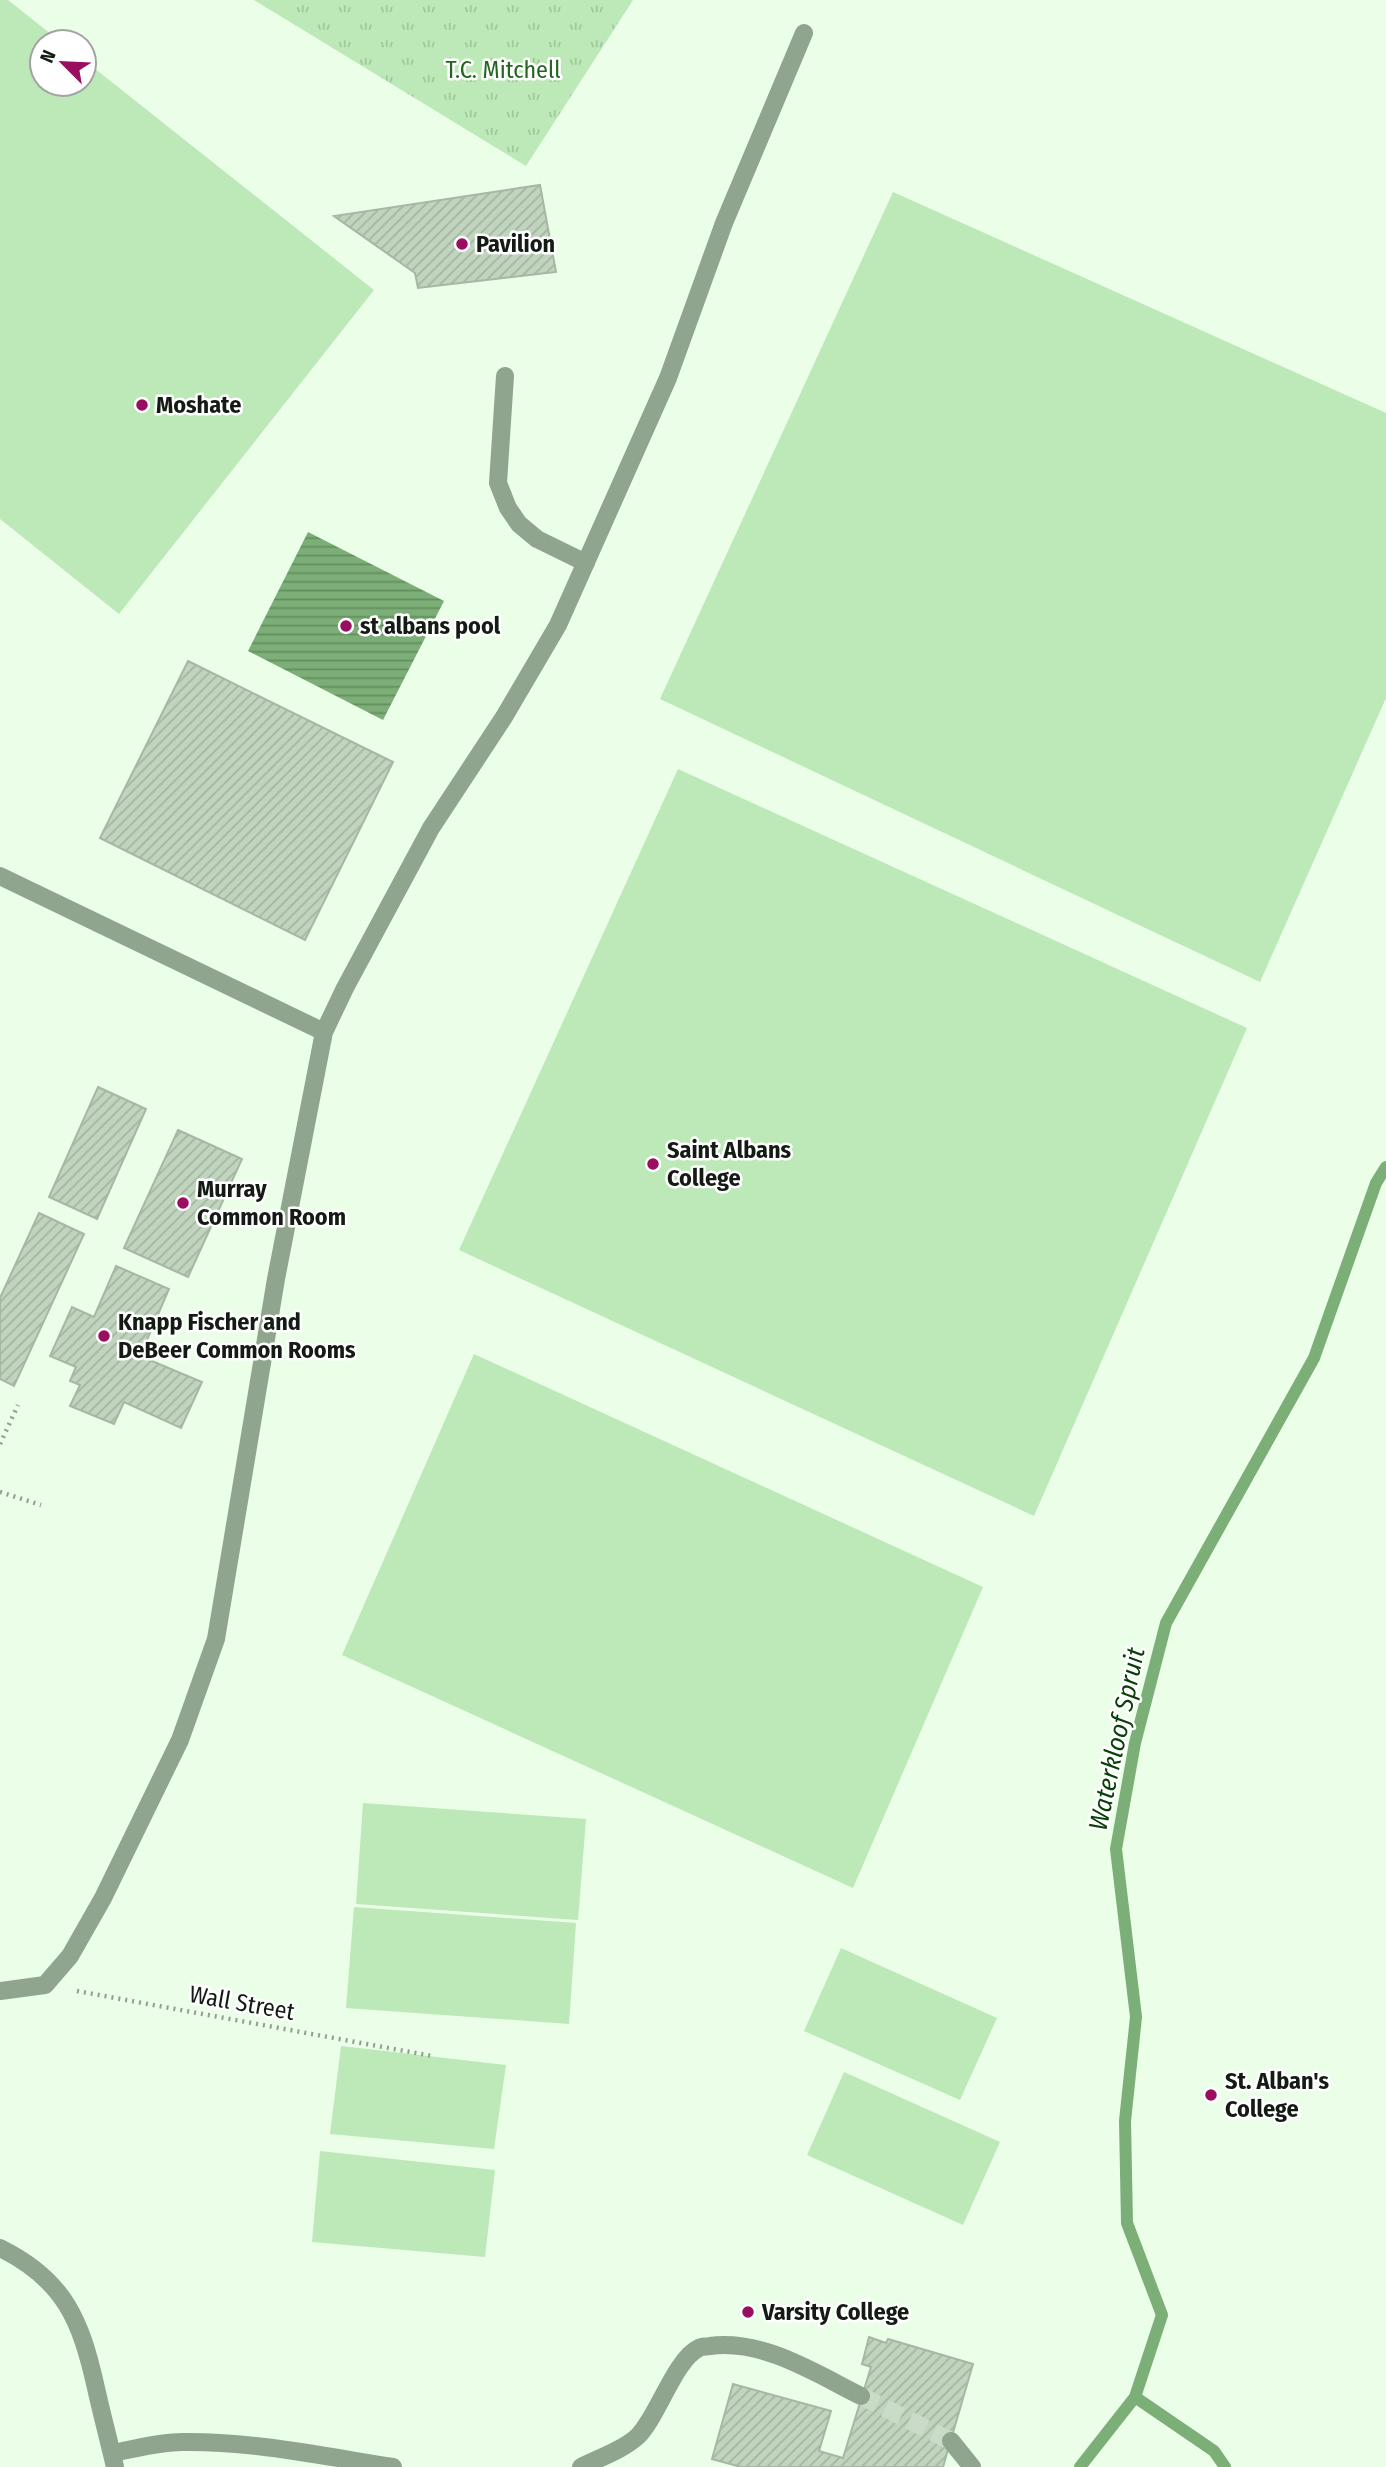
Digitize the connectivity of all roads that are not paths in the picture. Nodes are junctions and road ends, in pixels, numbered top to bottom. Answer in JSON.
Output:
{"nodes":[{"id":1,"x":804,"y":33,"type":"dead end"},
{"id":2,"x":505,"y":376,"type":"dead end"},
{"id":3,"x":586,"y":563,"type":"junction"},
{"id":4,"x":0,"y":876,"type":"edge"},
{"id":5,"x":324,"y":1031,"type":"junction"},
{"id":6,"x":0,"y":1991,"type":"edge"},
{"id":7,"x":0,"y":2248,"type":"edge"},
{"id":8,"x":861,"y":2396,"type":"tunnel mouth"},
{"id":9,"x":951,"y":2441,"type":"tunnel mouth"},
{"id":10,"x":114,"y":2460,"type":"edge"},
{"id":11,"x":393,"y":2467,"type":"edge"},
{"id":12,"x":581,"y":2467,"type":"edge"},
{"id":13,"x":971,"y":2467,"type":"edge"}],
"edges":[{"from":1,"to":3,"type":"street"},
{"from":2,"to":3,"type":"street"},
{"from":3,"to":5,"type":"street"},
{"from":4,"to":5,"type":"street"},
{"from":5,"to":6,"type":"street"},
{"from":7,"to":10,"type":"street"},
{"from":8,"to":12,"type":"street"},
{"from":9,"to":13,"type":"street"},
{"from":10,"to":11,"type":"street"}]}
